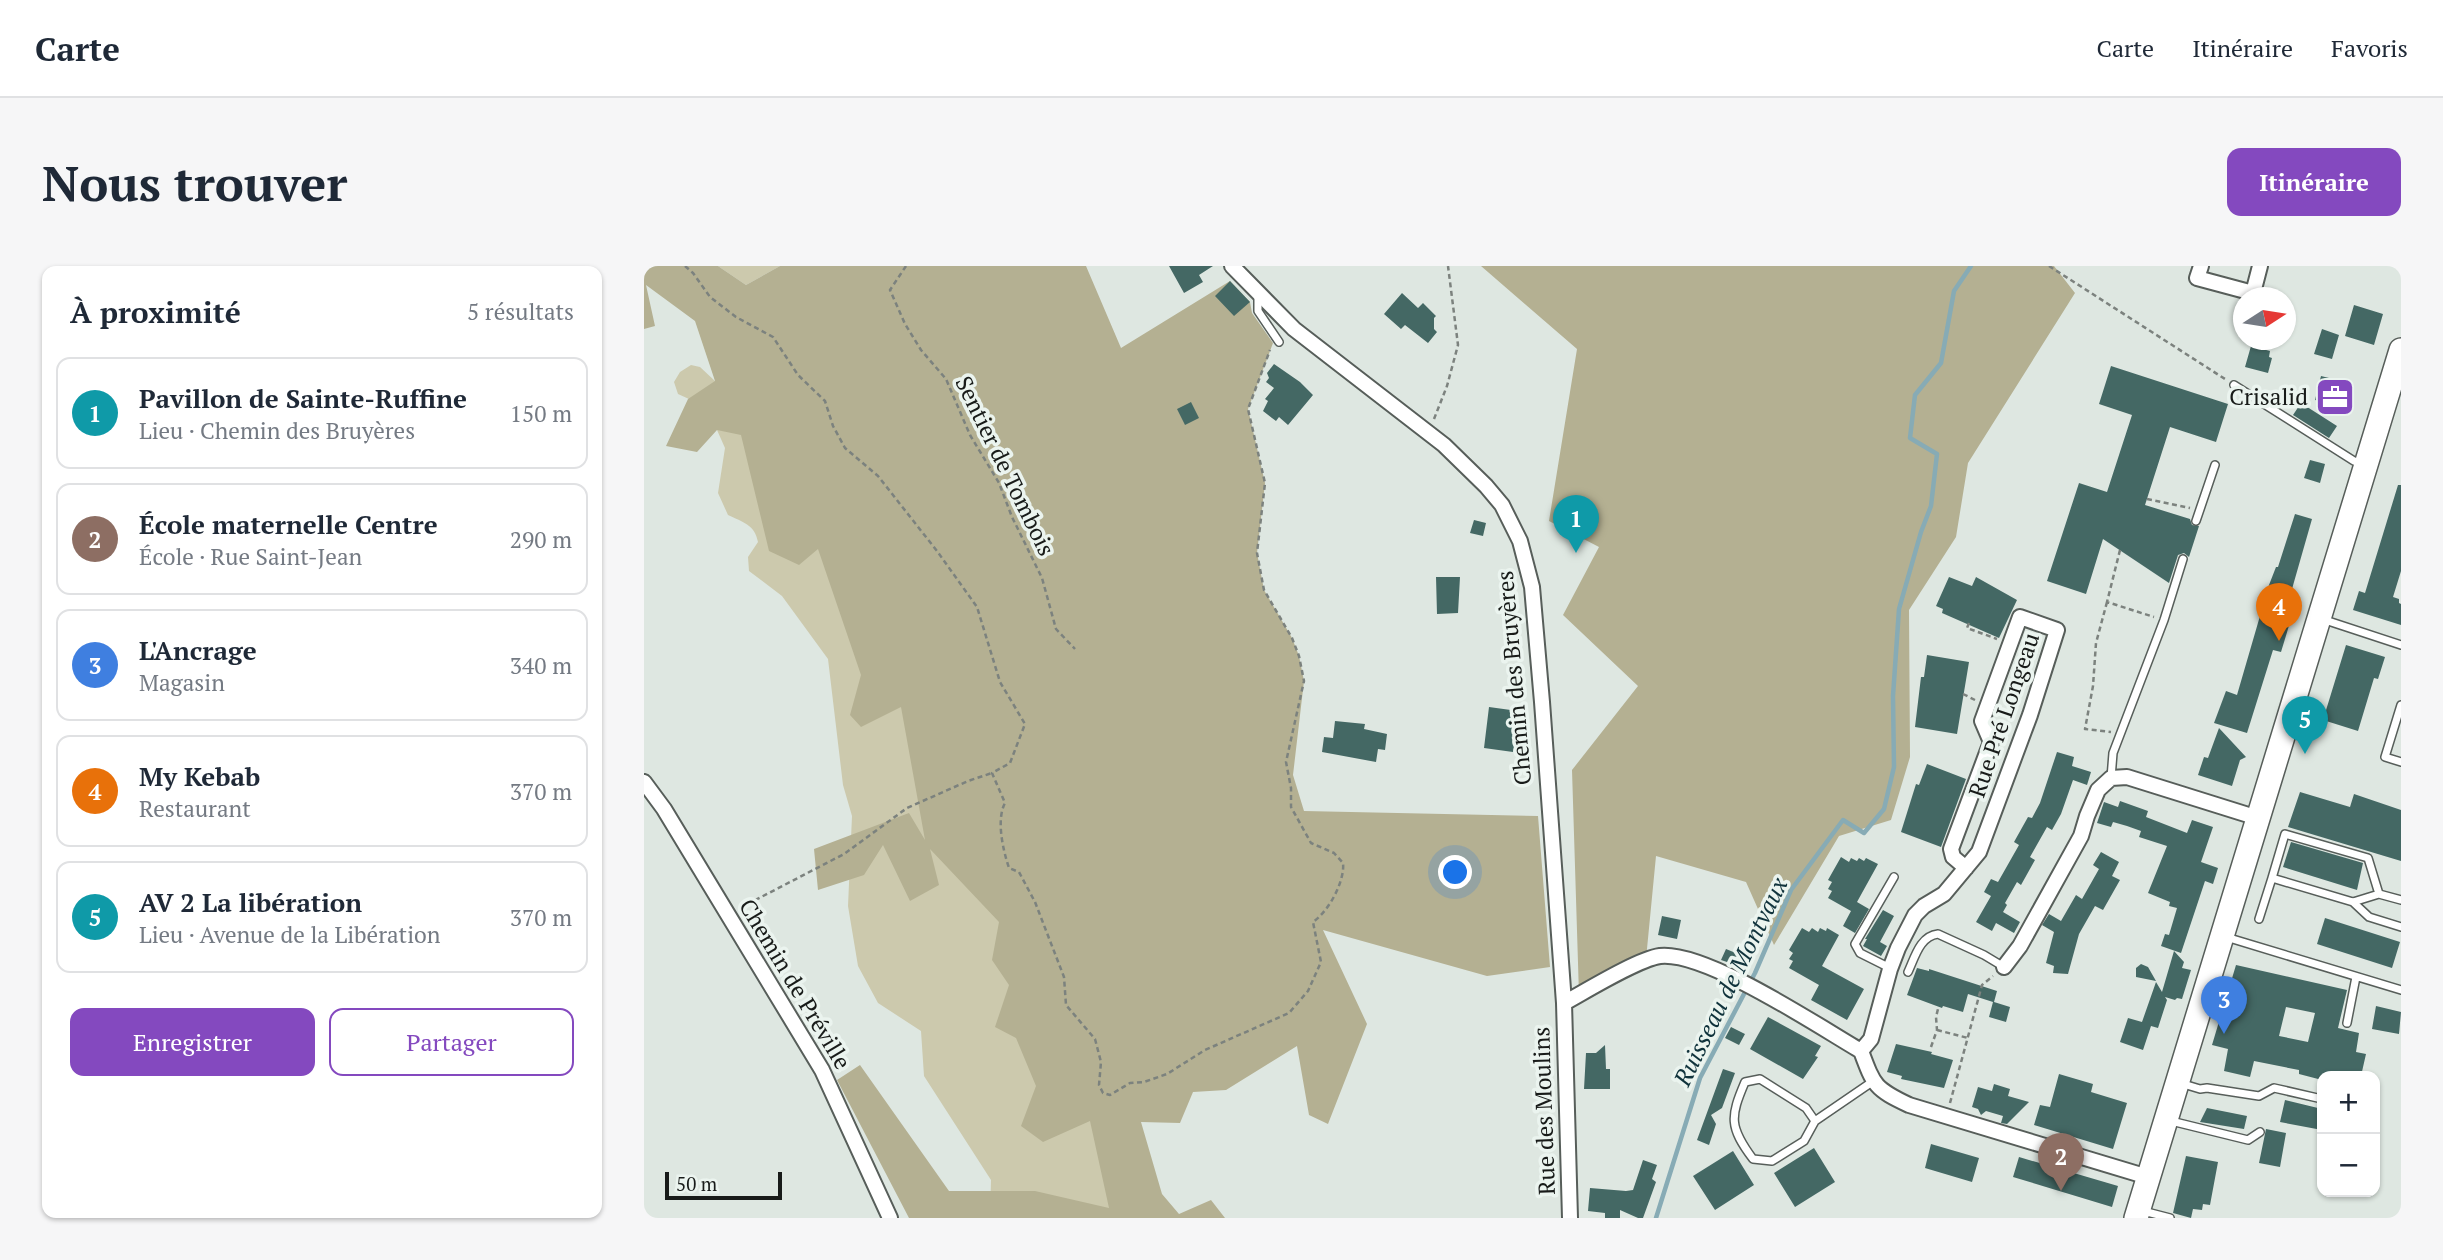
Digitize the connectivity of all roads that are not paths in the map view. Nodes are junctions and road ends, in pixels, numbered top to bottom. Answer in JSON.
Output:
{"nodes":[{"id":1,"x":1232,"y":266,"type":"edge"},
{"id":2,"x":2201,"y":266,"type":"edge"},
{"id":3,"x":2260,"y":266,"type":"edge"},
{"id":4,"x":1258,"y":295,"type":"junction"},
{"id":5,"x":1277,"y":339,"type":"road end"},
{"id":6,"x":2401,"y":350,"type":"edge"},
{"id":7,"x":2234,"y":385,"type":"road end"},
{"id":8,"x":2366,"y":464,"type":"junction"},
{"id":9,"x":2215,"y":465,"type":"dead end"},
{"id":10,"x":2196,"y":521,"type":"dead end"},
{"id":11,"x":2183,"y":559,"type":"dead end"},
{"id":12,"x":2319,"y":618,"type":"junction"},
{"id":13,"x":2401,"y":645,"type":"edge"},
{"id":14,"x":2401,"y":705,"type":"edge"},
{"id":15,"x":2401,"y":762,"type":"edge"},
{"id":16,"x":2110,"y":778,"type":"junction"},
{"id":17,"x":644,"y":782,"type":"edge"},
{"id":18,"x":2258,"y":818,"type":"junction"},
{"id":19,"x":1966,"y":868,"type":"junction"},
{"id":20,"x":1894,"y":877,"type":"dead end"},
{"id":21,"x":2272,"y":878,"type":"junction"},
{"id":22,"x":2379,"y":894,"type":"junction"},
{"id":23,"x":2401,"y":900,"type":"edge"},
{"id":24,"x":2353,"y":902,"type":"junction"},
{"id":25,"x":2259,"y":919,"type":"dead end"},
{"id":26,"x":2401,"y":927,"type":"edge"},
{"id":27,"x":2222,"y":936,"type":"junction"},
{"id":28,"x":2004,"y":967,"type":"joint"},
{"id":29,"x":1890,"y":969,"type":"junction"},
{"id":30,"x":1908,"y":972,"type":"dead end"},
{"id":31,"x":2356,"y":977,"type":"junction"},
{"id":32,"x":2401,"y":990,"type":"edge"},
{"id":33,"x":1564,"y":1003,"type":"junction"},
{"id":34,"x":2347,"y":1023,"type":"dead end"},
{"id":35,"x":1861,"y":1051,"type":"junction"},
{"id":36,"x":1872,"y":1082,"type":"junction"},
{"id":37,"x":2177,"y":1083,"type":"junction"},
{"id":38,"x":2317,"y":1098,"type":"edge"},
{"id":39,"x":2166,"y":1119,"type":"junction"},
{"id":40,"x":1815,"y":1121,"type":"junction"},
{"id":41,"x":2260,"y":1132,"type":"dead end"},
{"id":42,"x":2148,"y":1177,"type":"junction"},
{"id":43,"x":2137,"y":1214,"type":"edge"},
{"id":44,"x":890,"y":1218,"type":"edge"},
{"id":45,"x":1570,"y":1218,"type":"edge"},
{"id":46,"x":2170,"y":1218,"type":"edge"}],
"edges":[{"from":1,"to":4,"type":"street","name":"Chemin des Bruyères"},
{"from":2,"to":3,"type":"street"},
{"from":4,"to":5,"type":"lane"},
{"from":4,"to":33,"type":"street","name":"Chemin des Bruyères"},
{"from":6,"to":8,"type":"main road"},
{"from":7,"to":8,"type":"lane"},
{"from":8,"to":12,"type":"main road"},
{"from":9,"to":10,"type":"lane"},
{"from":11,"to":16,"type":"lane"},
{"from":12,"to":13,"type":"lane"},
{"from":12,"to":18,"type":"main road"},
{"from":14,"to":15,"type":"lane"},
{"from":16,"to":18,"type":"street"},
{"from":16,"to":28,"type":"street"},
{"from":17,"to":44,"type":"street","name":"Chemin de Préville"},
{"from":18,"to":27,"type":"main road"},
{"from":19,"to":19,"type":"street","name":"Rue Pré Longeau"},
{"from":19,"to":29,"type":"street","name":"Rue Pré Longeau"},
{"from":20,"to":29,"type":"lane"},
{"from":21,"to":22,"type":"lane"},
{"from":21,"to":24,"type":"lane"},
{"from":21,"to":25,"type":"lane"},
{"from":22,"to":23,"type":"lane"},
{"from":22,"to":24,"type":"lane"},
{"from":24,"to":26,"type":"lane"},
{"from":27,"to":31,"type":"lane"},
{"from":27,"to":37,"type":"main road"},
{"from":28,"to":30,"type":"lane"},
{"from":29,"to":35,"type":"street","name":"Rue Pré Longeau"},
{"from":31,"to":32,"type":"lane"},
{"from":31,"to":34,"type":"lane"},
{"from":33,"to":35,"type":"street"},
{"from":33,"to":45,"type":"street","name":"Rue des Moulins"},
{"from":35,"to":36,"type":"street"},
{"from":36,"to":40,"type":"lane"},
{"from":36,"to":42,"type":"street"},
{"from":37,"to":38,"type":"lane"},
{"from":37,"to":39,"type":"main road"},
{"from":39,"to":41,"type":"lane"},
{"from":39,"to":42,"type":"main road"},
{"from":40,"to":40,"type":"lane"},
{"from":42,"to":43,"type":"main road"},
{"from":43,"to":46,"type":"lane"}]}
